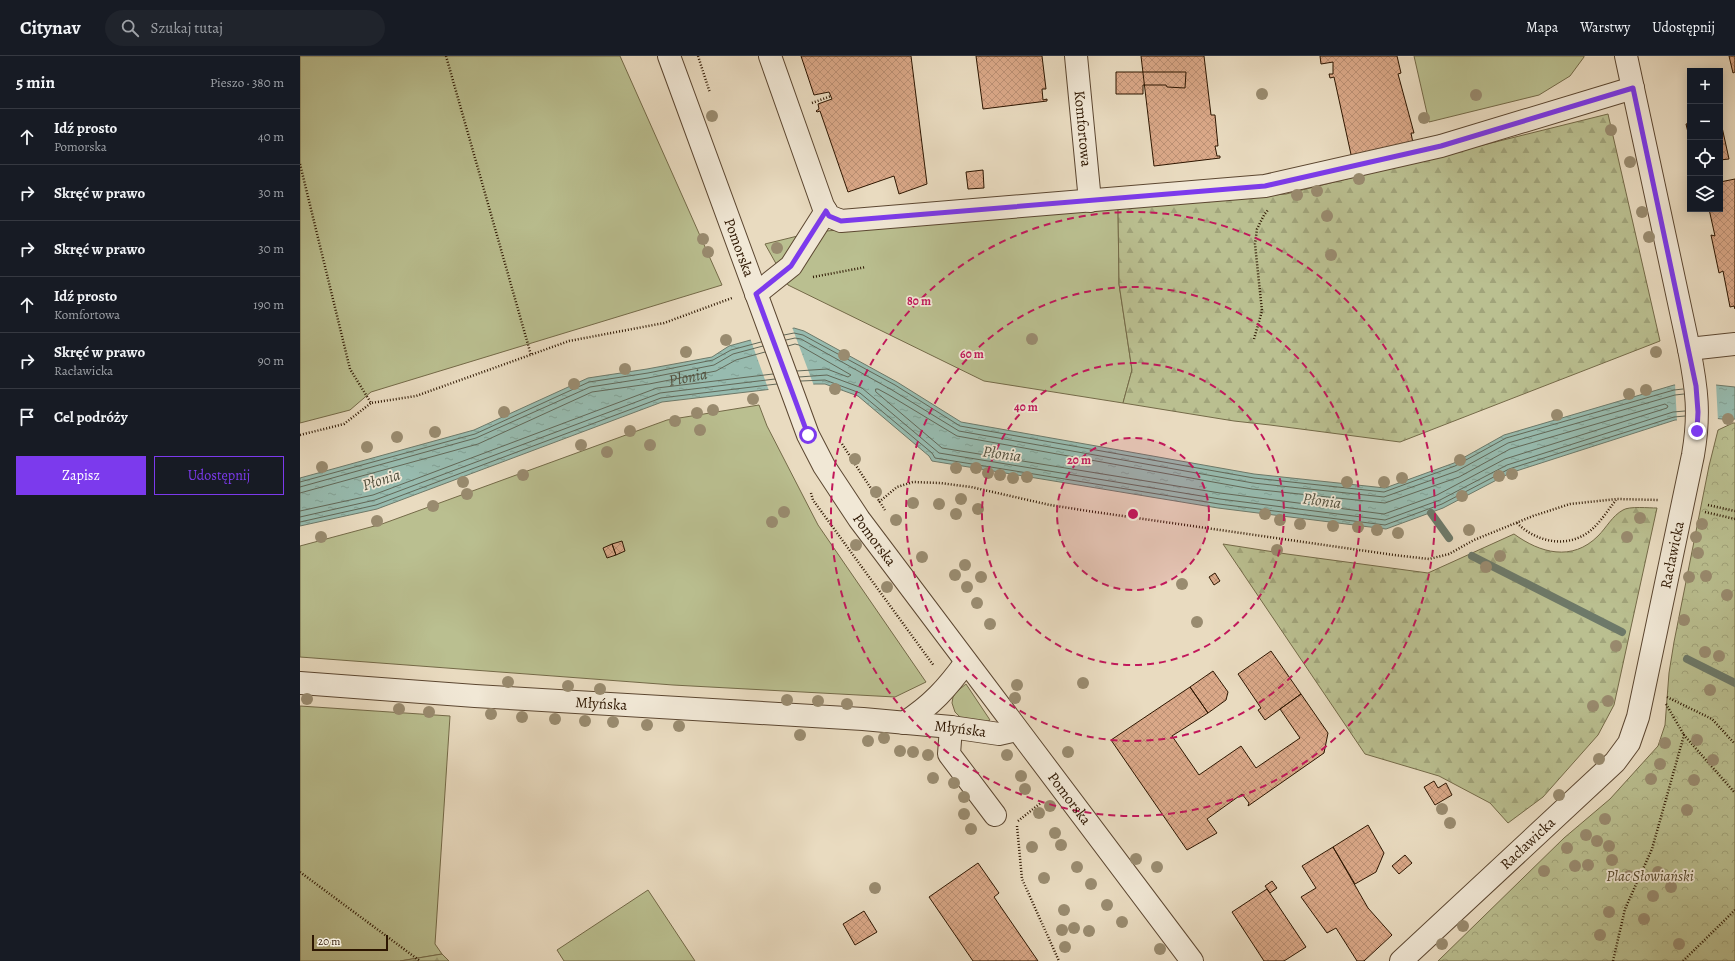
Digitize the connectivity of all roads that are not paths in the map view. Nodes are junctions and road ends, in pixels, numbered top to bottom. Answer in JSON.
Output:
{"nodes":[{"id":1,"x":669,"y":56,"type":"edge"},
{"id":2,"x":770,"y":56,"type":"edge"},
{"id":3,"x":1076,"y":56,"type":"edge"},
{"id":4,"x":1626,"y":56,"type":"edge"},
{"id":5,"x":1633,"y":88,"type":"junction"},
{"id":6,"x":1090,"y":201,"type":"junction"},
{"id":7,"x":826,"y":211,"type":"junction"},
{"id":8,"x":756,"y":292,"type":"junction"},
{"id":9,"x":1735,"y":344,"type":"edge"},
{"id":10,"x":1689,"y":349,"type":"junction"},
{"id":11,"x":966,"y":662,"type":"junction"},
{"id":12,"x":300,"y":683,"type":"edge"},
{"id":13,"x":904,"y":723,"type":"junction"},
{"id":14,"x":951,"y":727,"type":"junction"},
{"id":15,"x":1017,"y":730,"type":"junction"},
{"id":16,"x":995,"y":815,"type":"dead end"},
{"id":17,"x":1192,"y":961,"type":"edge"},
{"id":18,"x":1401,"y":961,"type":"edge"}],
"edges":[{"from":1,"to":8,"type":"street","name":"Pomorska"},
{"from":2,"to":7,"type":"street"},
{"from":3,"to":6,"type":"street","name":"Komfortowa"},
{"from":4,"to":5,"type":"street","name":"Racławicka"},
{"from":5,"to":6,"type":"street"},
{"from":5,"to":10,"type":"street","name":"Racławicka"},
{"from":6,"to":7,"type":"street"},
{"from":7,"to":8,"type":"street"},
{"from":8,"to":11,"type":"street","name":"Pomorska"},
{"from":9,"to":10,"type":"street"},
{"from":10,"to":18,"type":"street","name":"Racławicka"},
{"from":11,"to":13,"type":"street","name":"Młyńska"},
{"from":11,"to":15,"type":"street","name":"Pomorska"},
{"from":12,"to":13,"type":"street","name":"Młyńska"},
{"from":13,"to":14,"type":"street","name":"Młyńska"},
{"from":14,"to":15,"type":"street","name":"Młyńska"},
{"from":14,"to":16,"type":"street"},
{"from":15,"to":17,"type":"street","name":"Pomorska"}]}
